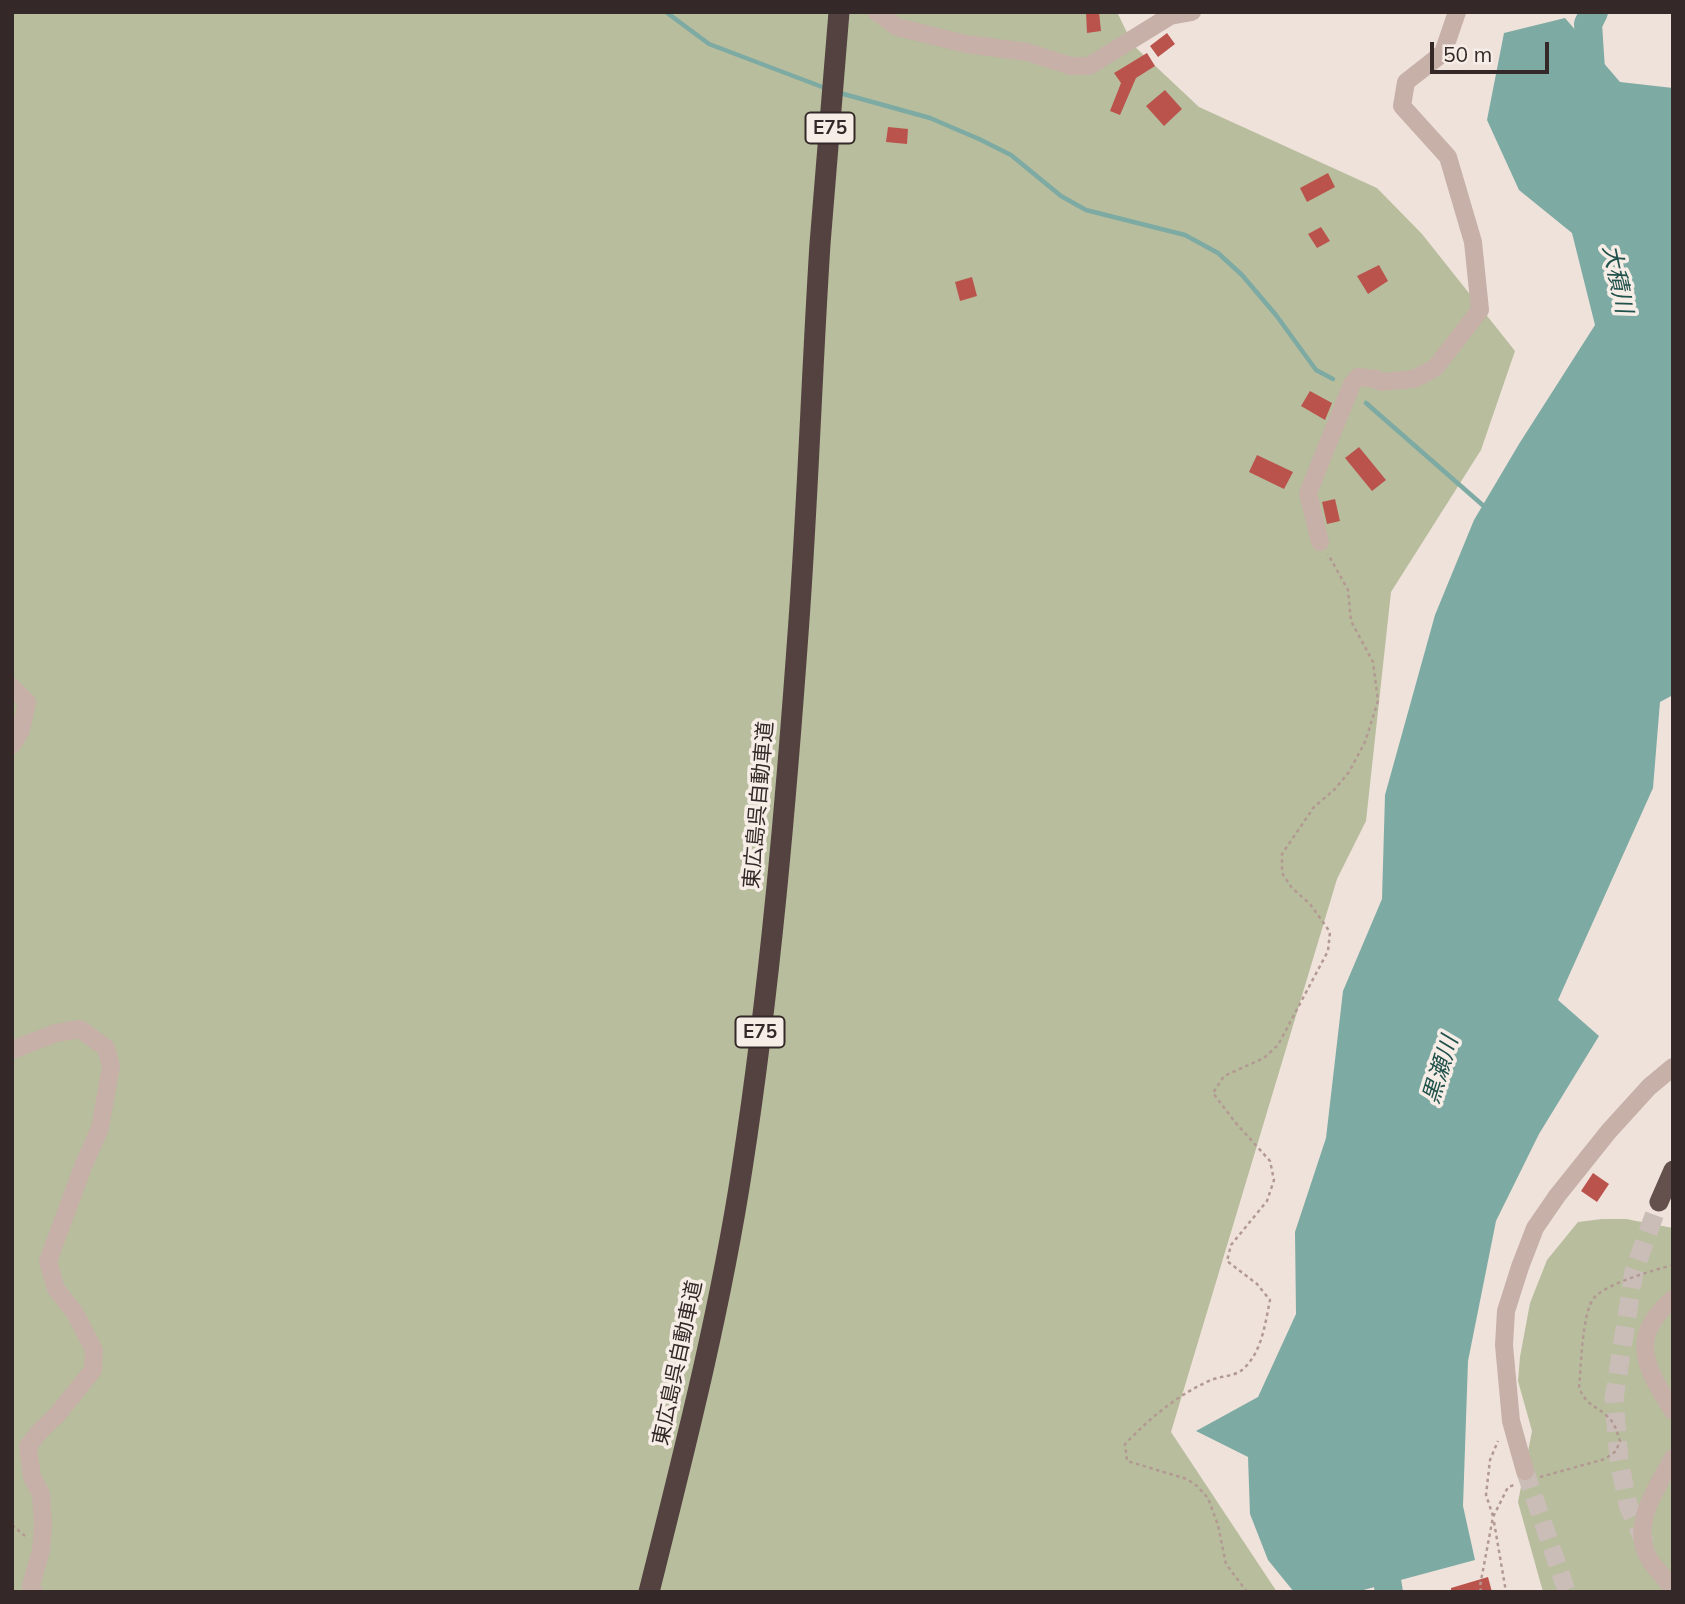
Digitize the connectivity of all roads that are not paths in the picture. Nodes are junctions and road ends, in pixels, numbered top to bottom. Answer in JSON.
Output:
{"nodes":[{"id":1,"x":839,"y":12,"type":"edge"},
{"id":2,"x":877,"y":12,"type":"edge"},
{"id":3,"x":1192,"y":12,"type":"edge"},
{"id":4,"x":1457,"y":12,"type":"edge"},
{"id":5,"x":1320,"y":542,"type":"road end"},
{"id":6,"x":12,"y":687,"type":"edge"},
{"id":7,"x":12,"y":745,"type":"edge"},
{"id":8,"x":12,"y":1050,"type":"edge"},
{"id":9,"x":1673,"y":1067,"type":"edge"},
{"id":10,"x":1673,"y":1170,"type":"edge"},
{"id":11,"x":1659,"y":1202,"type":"tunnel mouth"},
{"id":12,"x":1673,"y":1299,"type":"edge"},
{"id":13,"x":1673,"y":1410,"type":"edge"},
{"id":14,"x":1673,"y":1458,"type":"edge"},
{"id":15,"x":1527,"y":1478,"type":"tunnel mouth"},
{"id":16,"x":1673,"y":1588,"type":"edge"},
{"id":17,"x":34,"y":1592,"type":"edge"},
{"id":18,"x":649,"y":1592,"type":"edge"}],
"edges":[{"from":1,"to":18,"type":"highway","name":"東広島呉自動車道","number":"E75"},
{"from":2,"to":3,"type":"street"},
{"from":4,"to":5,"type":"street"},
{"from":6,"to":7,"type":"street"},
{"from":8,"to":17,"type":"street"},
{"from":9,"to":15,"type":"street"},
{"from":10,"to":11,"type":"highway"},
{"from":12,"to":13,"type":"street"},
{"from":14,"to":16,"type":"street"}]}
